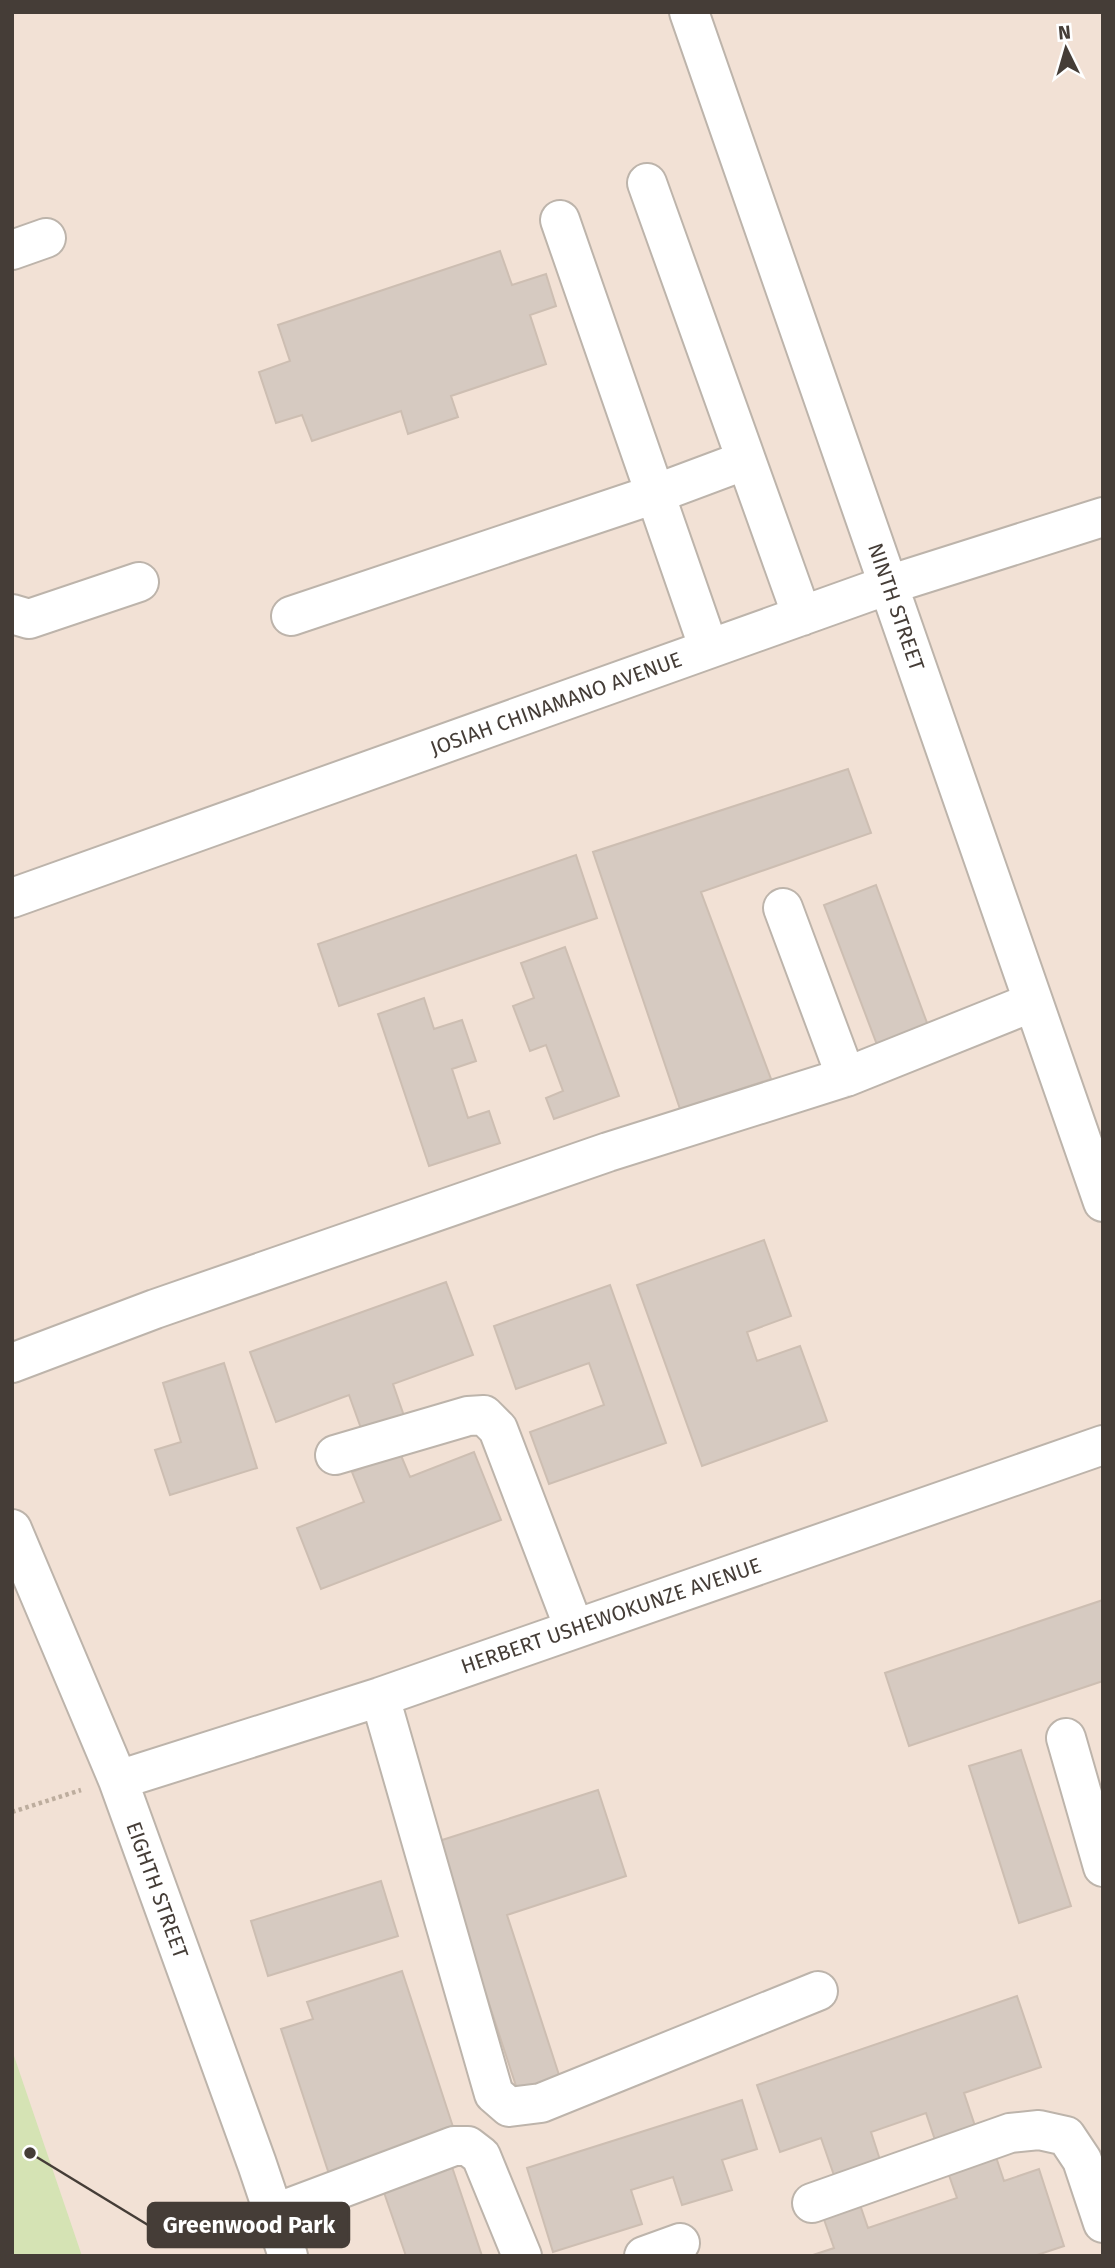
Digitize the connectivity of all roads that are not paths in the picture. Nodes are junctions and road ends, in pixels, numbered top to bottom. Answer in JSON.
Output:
{"nodes":[{"id":1,"x":690,"y":12,"type":"edge"},
{"id":2,"x":648,"y":183,"type":"dead end"},
{"id":3,"x":560,"y":220,"type":"dead end"},
{"id":4,"x":746,"y":460,"type":"junction"},
{"id":5,"x":655,"y":494,"type":"junction"},
{"id":6,"x":1103,"y":517,"type":"edge"},
{"id":7,"x":139,"y":582,"type":"dead end"},
{"id":8,"x":888,"y":585,"type":"junction"},
{"id":9,"x":12,"y":614,"type":"edge"},
{"id":10,"x":291,"y":616,"type":"dead end"},
{"id":11,"x":802,"y":616,"type":"junction"},
{"id":12,"x":709,"y":649,"type":"junction"},
{"id":13,"x":12,"y":898,"type":"edge"},
{"id":14,"x":783,"y":908,"type":"dead end"},
{"id":15,"x":1033,"y":1002,"type":"junction"},
{"id":16,"x":846,"y":1077,"type":"junction"},
{"id":17,"x":1103,"y":1202,"type":"edge"},
{"id":18,"x":12,"y":1363,"type":"edge"},
{"id":19,"x":1103,"y":1445,"type":"edge"},
{"id":20,"x":335,"y":1455,"type":"dead end"},
{"id":21,"x":12,"y":1529,"type":"edge"},
{"id":22,"x":574,"y":1629,"type":"junction"},
{"id":23,"x":380,"y":1697,"type":"junction"},
{"id":24,"x":1066,"y":1738,"type":"dead end"},
{"id":25,"x":118,"y":1780,"type":"junction"},
{"id":26,"x":1103,"y":1867,"type":"edge"},
{"id":27,"x":818,"y":1992,"type":"dead end"},
{"id":28,"x":811,"y":2203,"type":"dead end"},
{"id":29,"x":274,"y":2214,"type":"junction"},
{"id":30,"x":1103,"y":2224,"type":"edge"},
{"id":31,"x":680,"y":2243,"type":"dead end"},
{"id":32,"x":288,"y":2256,"type":"edge"},
{"id":33,"x":522,"y":2256,"type":"edge"},
{"id":34,"x":644,"y":2256,"type":"edge"}],
"edges":[{"from":1,"to":8,"type":"street","name":"NINTH STREET"},
{"from":2,"to":4,"type":"street"},
{"from":3,"to":5,"type":"street"},
{"from":4,"to":5,"type":"street"},
{"from":4,"to":11,"type":"street"},
{"from":5,"to":10,"type":"street"},
{"from":5,"to":12,"type":"street"},
{"from":6,"to":8,"type":"street","name":"JOSIAH CHINAMANO AVENUE"},
{"from":7,"to":9,"type":"street"},
{"from":8,"to":11,"type":"street","name":"JOSIAH CHINAMANO AVENUE"},
{"from":8,"to":15,"type":"street","name":"NINTH STREET"},
{"from":11,"to":12,"type":"street","name":"JOSIAH CHINAMANO AVENUE"},
{"from":12,"to":13,"type":"street","name":"JOSIAH CHINAMANO AVENUE"},
{"from":14,"to":16,"type":"street"},
{"from":15,"to":16,"type":"street"},
{"from":15,"to":17,"type":"street","name":"NINTH STREET"},
{"from":16,"to":18,"type":"street"},
{"from":19,"to":22,"type":"street","name":"HERBERT USHEWOKUNZE AVENUE"},
{"from":20,"to":22,"type":"street"},
{"from":21,"to":25,"type":"street","name":"EIGHTH STREET"},
{"from":22,"to":23,"type":"street","name":"HERBERT USHEWOKUNZE AVENUE"},
{"from":23,"to":25,"type":"street","name":"HERBERT USHEWOKUNZE AVENUE"},
{"from":23,"to":27,"type":"street"},
{"from":24,"to":26,"type":"street"},
{"from":25,"to":29,"type":"street","name":"EIGHTH STREET"},
{"from":28,"to":30,"type":"street"},
{"from":29,"to":32,"type":"street","name":"EIGHTH STREET"},
{"from":29,"to":33,"type":"street"},
{"from":31,"to":34,"type":"street"}]}
